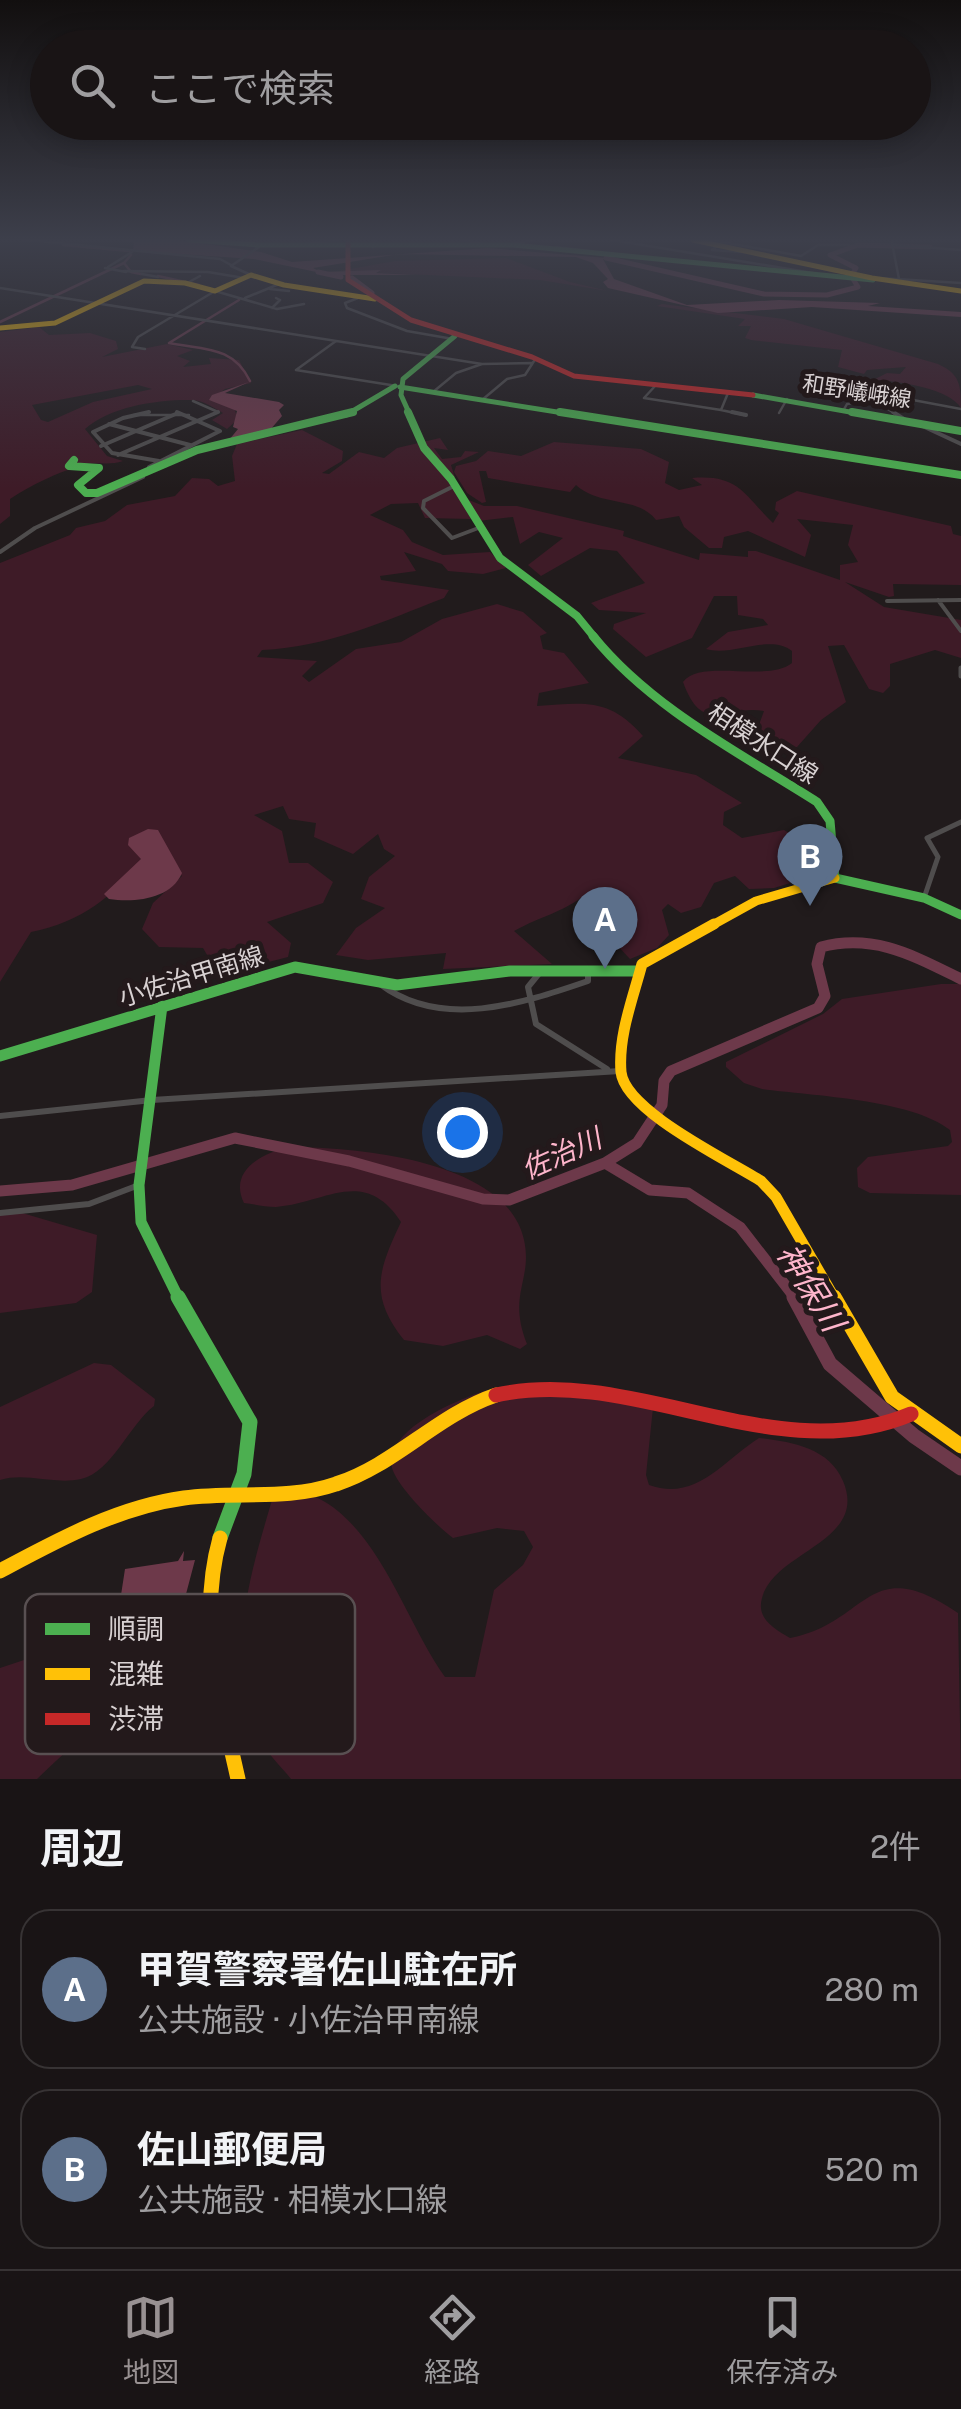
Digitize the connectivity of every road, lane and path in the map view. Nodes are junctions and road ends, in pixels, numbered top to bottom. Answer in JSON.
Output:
{"nodes":[{"id":1,"x":54,"y":323,"type":"edge"},
{"id":2,"x":163,"y":323,"type":"edge"},
{"id":3,"x":220,"y":323,"type":"edge"},
{"id":4,"x":386,"y":323,"type":"edge"},
{"id":5,"x":420,"y":323,"type":"edge"},
{"id":6,"x":0,"y":328,"type":"edge"},
{"id":7,"x":454,"y":337,"type":"junction"},
{"id":8,"x":336,"y":341,"type":"junction"},
{"id":9,"x":145,"y":349,"type":"dead end"},
{"id":10,"x":434,"y":354,"type":"junction"},
{"id":11,"x":534,"y":361,"type":"junction"},
{"id":12,"x":482,"y":364,"type":"junction"},
{"id":13,"x":656,"y":385,"type":"junction"},
{"id":14,"x":398,"y":386,"type":"junction"},
{"id":15,"x":433,"y":392,"type":"junction"},
{"id":16,"x":728,"y":393,"type":"junction"},
{"id":17,"x":787,"y":399,"type":"junction"},
{"id":18,"x":482,"y":400,"type":"junction"},
{"id":19,"x":193,"y":401,"type":"dead end"},
{"id":20,"x":877,"y":402,"type":"junction"},
{"id":21,"x":961,"y":409,"type":"edge"},
{"id":22,"x":721,"y":410,"type":"junction"},
{"id":23,"x":843,"y":411,"type":"junction"},
{"id":24,"x":181,"y":412,"type":"junction"},
{"id":25,"x":778,"y":414,"type":"dead end"},
{"id":26,"x":746,"y":415,"type":"dead end"},
{"id":27,"x":203,"y":417,"type":"junction"},
{"id":28,"x":907,"y":420,"type":"junction"},
{"id":29,"x":106,"y":423,"type":"junction"},
{"id":30,"x":961,"y":431,"type":"edge"},
{"id":31,"x":136,"y":432,"type":"junction"},
{"id":32,"x":159,"y":437,"type":"junction"},
{"id":33,"x":961,"y":444,"type":"edge"},
{"id":34,"x":100,"y":446,"type":"junction"},
{"id":35,"x":199,"y":447,"type":"junction"},
{"id":36,"x":115,"y":456,"type":"junction"},
{"id":37,"x":74,"y":460,"type":"dead end"},
{"id":38,"x":159,"y":461,"type":"junction"},
{"id":39,"x":146,"y":472,"type":"junction"},
{"id":40,"x":961,"y":475,"type":"edge"},
{"id":41,"x":456,"y":485,"type":"junction"},
{"id":42,"x":481,"y":527,"type":"junction"},
{"id":43,"x":0,"y":552,"type":"edge"},
{"id":44,"x":938,"y":600,"type":"junction"},
{"id":45,"x":961,"y":600,"type":"edge"},
{"id":46,"x":887,"y":601,"type":"dead end"},
{"id":47,"x":961,"y":632,"type":"edge"},
{"id":48,"x":961,"y":668,"type":"edge"},
{"id":49,"x":961,"y":676,"type":"edge"},
{"id":50,"x":961,"y":822,"type":"edge"},
{"id":51,"x":835,"y":878,"type":"junction"},
{"id":52,"x":924,"y":898,"type":"junction"},
{"id":53,"x":961,"y":915,"type":"edge"},
{"id":54,"x":541,"y":970,"type":"junction"},
{"id":55,"x":636,"y":970,"type":"junction"},
{"id":56,"x":588,"y":973,"type":"junction"},
{"id":57,"x":380,"y":984,"type":"junction"},
{"id":58,"x":530,"y":1000,"type":"junction"},
{"id":59,"x":162,"y":1006,"type":"junction"},
{"id":60,"x":0,"y":1056,"type":"edge"},
{"id":61,"x":615,"y":1070,"type":"junction"},
{"id":62,"x":152,"y":1100,"type":"junction"},
{"id":63,"x":0,"y":1116,"type":"edge"},
{"id":64,"x":139,"y":1185,"type":"junction"},
{"id":65,"x":0,"y":1213,"type":"edge"},
{"id":66,"x":909,"y":1416,"type":"junction"},
{"id":67,"x":961,"y":1446,"type":"edge"},
{"id":68,"x":234,"y":1496,"type":"junction"},
{"id":69,"x":0,"y":1571,"type":"edge"},
{"id":70,"x":207,"y":1594,"type":"edge"},
{"id":71,"x":233,"y":1754,"type":"edge"},
{"id":72,"x":238,"y":1779,"type":"edge"}],
"edges":[{"from":1,"to":6,"type":"main road"},
{"from":2,"to":9,"type":"street"},
{"from":3,"to":8,"type":"street"},
{"from":4,"to":7,"type":"street"},
{"from":5,"to":7,"type":"main road"},
{"from":7,"to":10,"type":"main road"},
{"from":7,"to":11,"type":"main road","name":"和野嶬峨線"},
{"from":8,"to":10,"type":"street"},
{"from":8,"to":14,"type":"street"},
{"from":10,"to":12,"type":"street"},
{"from":10,"to":14,"type":"main road"},
{"from":11,"to":12,"type":"street"},
{"from":11,"to":13,"type":"main road","name":"和野嶬峨線"},
{"from":11,"to":18,"type":"street"},
{"from":12,"to":15,"type":"street"},
{"from":13,"to":16,"type":"main road","name":"和野嶬峨線"},
{"from":13,"to":22,"type":"street"},
{"from":14,"to":15,"type":"main road"},
{"from":14,"to":35,"type":"main road"},
{"from":14,"to":41,"type":"main road","name":"相模水口線"},
{"from":15,"to":18,"type":"main road"},
{"from":16,"to":17,"type":"main road","name":"和野嶬峨線"},
{"from":16,"to":22,"type":"street"},
{"from":17,"to":23,"type":"main road","name":"和野嶬峨線"},
{"from":17,"to":25,"type":"street"},
{"from":18,"to":40,"type":"main road"},
{"from":19,"to":27,"type":"street"},
{"from":20,"to":21,"type":"street"},
{"from":20,"to":23,"type":"street"},
{"from":20,"to":28,"type":"street"},
{"from":22,"to":26,"type":"street"},
{"from":23,"to":28,"type":"main road","name":"和野嶬峨線"},
{"from":24,"to":27,"type":"street"},
{"from":24,"to":29,"type":"street"},
{"from":24,"to":31,"type":"street"},
{"from":27,"to":32,"type":"street"},
{"from":27,"to":35,"type":"street"},
{"from":28,"to":30,"type":"main road","name":"和野嶬峨線"},
{"from":28,"to":33,"type":"street"},
{"from":29,"to":31,"type":"street"},
{"from":29,"to":34,"type":"street"},
{"from":31,"to":32,"type":"street"},
{"from":31,"to":34,"type":"street"},
{"from":32,"to":35,"type":"street"},
{"from":32,"to":36,"type":"street"},
{"from":34,"to":36,"type":"street"},
{"from":35,"to":38,"type":"street"},
{"from":35,"to":39,"type":"main road"},
{"from":36,"to":38,"type":"street"},
{"from":37,"to":39,"type":"main road"},
{"from":38,"to":39,"type":"street"},
{"from":39,"to":43,"type":"street"},
{"from":41,"to":42,"type":"main road","name":"相模水口線"},
{"from":41,"to":42,"type":"street"},
{"from":42,"to":51,"type":"main road","name":"相模水口線"},
{"from":44,"to":45,"type":"street"},
{"from":44,"to":46,"type":"street"},
{"from":44,"to":47,"type":"street"},
{"from":48,"to":49,"type":"street"},
{"from":50,"to":52,"type":"street"},
{"from":51,"to":52,"type":"main road"},
{"from":51,"to":55,"type":"main road"},
{"from":52,"to":53,"type":"main road"},
{"from":54,"to":56,"type":"main road","name":"小佐治甲南線"},
{"from":54,"to":57,"type":"main road","name":"小佐治甲南線"},
{"from":54,"to":58,"type":"street"},
{"from":55,"to":56,"type":"main road","name":"小佐治甲南線"},
{"from":55,"to":61,"type":"main road"},
{"from":56,"to":58,"type":"street"},
{"from":57,"to":58,"type":"street"},
{"from":57,"to":59,"type":"main road","name":"小佐治甲南線"},
{"from":58,"to":61,"type":"street"},
{"from":59,"to":60,"type":"main road","name":"小佐治甲南線"},
{"from":59,"to":62,"type":"main road"},
{"from":61,"to":62,"type":"street"},
{"from":61,"to":66,"type":"main road"},
{"from":62,"to":63,"type":"street"},
{"from":62,"to":64,"type":"main road"},
{"from":64,"to":65,"type":"street"},
{"from":64,"to":68,"type":"main road"},
{"from":66,"to":67,"type":"main road"},
{"from":66,"to":68,"type":"main road"},
{"from":68,"to":69,"type":"main road"},
{"from":68,"to":70,"type":"main road"},
{"from":71,"to":72,"type":"main road"}]}
